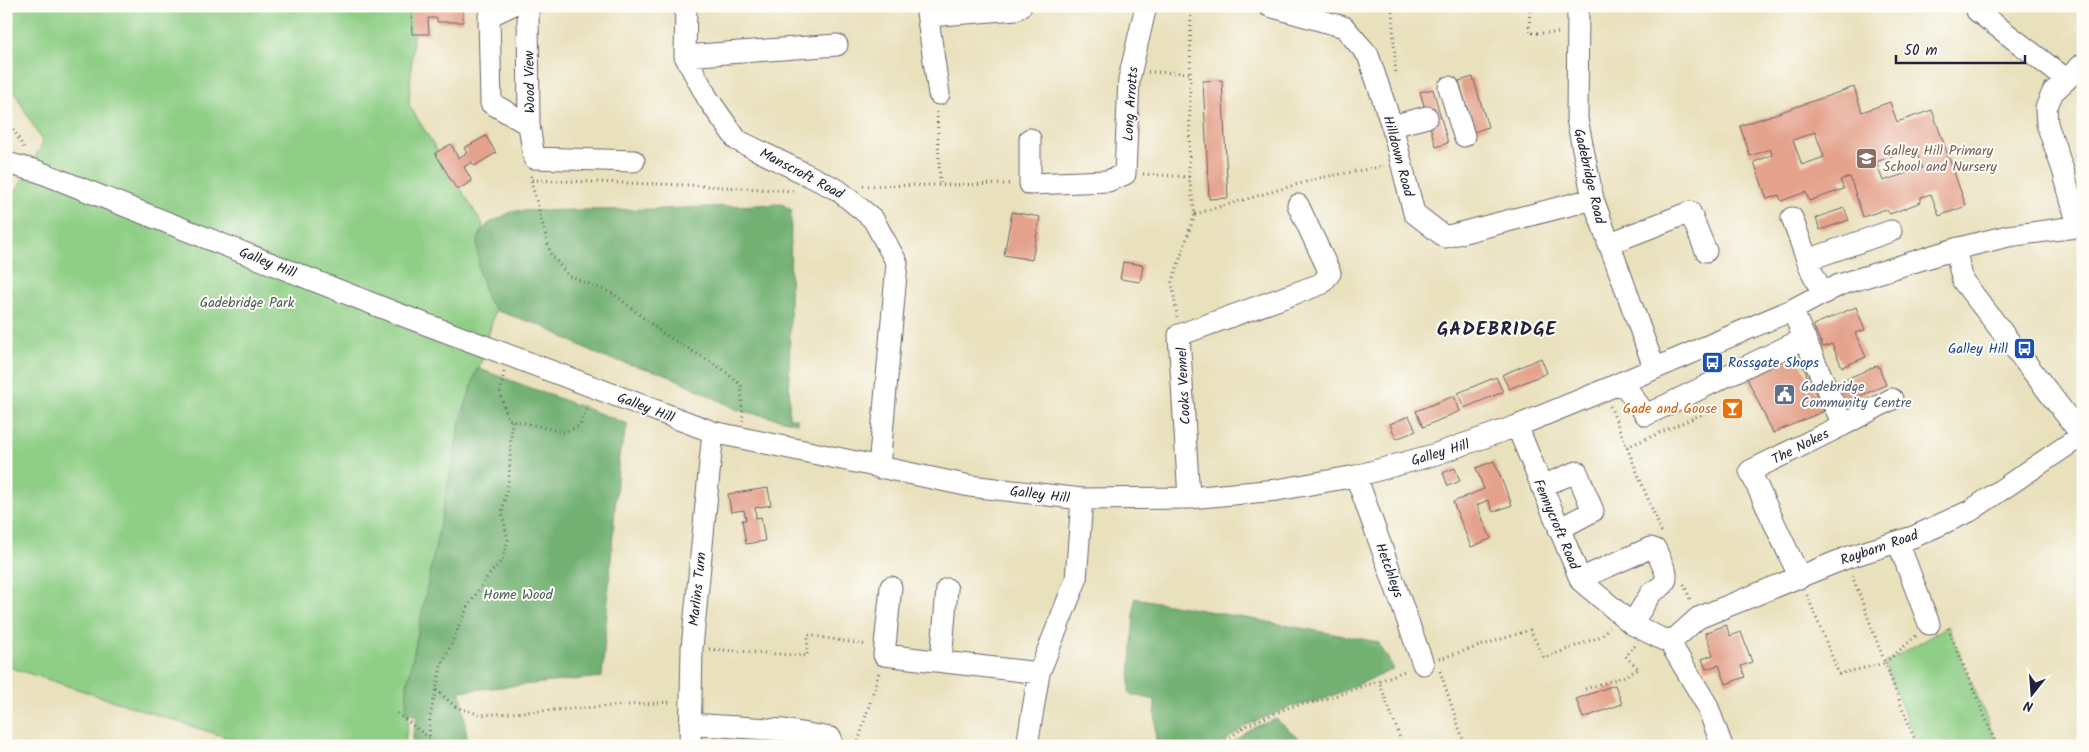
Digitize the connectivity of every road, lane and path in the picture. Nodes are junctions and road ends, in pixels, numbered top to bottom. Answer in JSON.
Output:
{"nodes":[{"id":1,"x":510,"y":6,"type":"edge"},
{"id":2,"x":528,"y":6,"type":"edge"},
{"id":3,"x":686,"y":6,"type":"edge"},
{"id":4,"x":1021,"y":6,"type":"edge"},
{"id":5,"x":1146,"y":6,"type":"edge"},
{"id":6,"x":1191,"y":6,"type":"edge"},
{"id":7,"x":1269,"y":6,"type":"edge"},
{"id":8,"x":1392,"y":6,"type":"edge"},
{"id":9,"x":1530,"y":6,"type":"edge"},
{"id":10,"x":1578,"y":6,"type":"edge"},
{"id":11,"x":2077,"y":6,"type":"edge"},
{"id":12,"x":927,"y":11,"type":"edge"},
{"id":13,"x":1977,"y":11,"type":"dead end"},
{"id":14,"x":2083,"y":16,"type":"edge"},
{"id":15,"x":1578,"y":33,"type":"junction"},
{"id":16,"x":837,"y":45,"type":"dead end"},
{"id":17,"x":685,"y":56,"type":"junction"},
{"id":18,"x":2083,"y":64,"type":"edge"},
{"id":19,"x":1130,"y":72,"type":"junction"},
{"id":20,"x":1190,"y":72,"type":"junction"},
{"id":21,"x":2066,"y":79,"type":"junction"},
{"id":22,"x":1397,"y":85,"type":"dead end"},
{"id":23,"x":1449,"y":87,"type":"dead end"},
{"id":24,"x":939,"y":94,"type":"joint"},
{"id":25,"x":1441,"y":114,"type":"junction"},
{"id":26,"x":6,"y":116,"type":"edge"},
{"id":27,"x":529,"y":125,"type":"junction"},
{"id":28,"x":1392,"y":126,"type":"junction"},
{"id":29,"x":1464,"y":136,"type":"dead end"},
{"id":30,"x":1030,"y":139,"type":"dead end"},
{"id":31,"x":534,"y":158,"type":"junction"},
{"id":32,"x":634,"y":161,"type":"dead end"},
{"id":33,"x":6,"y":163,"type":"edge"},
{"id":34,"x":37,"y":171,"type":"junction"},
{"id":35,"x":1125,"y":174,"type":"junction"},
{"id":36,"x":1190,"y":177,"type":"junction"},
{"id":37,"x":531,"y":180,"type":"junction"},
{"id":38,"x":1030,"y":184,"type":"junction"},
{"id":39,"x":940,"y":185,"type":"junction"},
{"id":40,"x":838,"y":190,"type":"junction"},
{"id":41,"x":804,"y":191,"type":"dead end"},
{"id":42,"x":1593,"y":199,"type":"junction"},
{"id":43,"x":1298,"y":205,"type":"dead end"},
{"id":44,"x":1792,"y":218,"type":"dead end"},
{"id":45,"x":2080,"y":226,"type":"edge"},
{"id":46,"x":1891,"y":231,"type":"dead end"},
{"id":47,"x":1608,"y":244,"type":"junction"},
{"id":48,"x":1955,"y":248,"type":"junction"},
{"id":49,"x":1706,"y":251,"type":"dead end"},
{"id":50,"x":1807,"y":260,"type":"junction"},
{"id":51,"x":1822,"y":292,"type":"junction"},
{"id":52,"x":1792,"y":310,"type":"junction"},
{"id":53,"x":1179,"y":335,"type":"junction"},
{"id":54,"x":1805,"y":338,"type":"junction"},
{"id":55,"x":507,"y":355,"type":"junction"},
{"id":56,"x":1654,"y":367,"type":"junction"},
{"id":57,"x":1613,"y":386,"type":"junction"},
{"id":58,"x":594,"y":388,"type":"junction"},
{"id":59,"x":1892,"y":399,"type":"dead end"},
{"id":60,"x":512,"y":420,"type":"junction"},
{"id":61,"x":1843,"y":425,"type":"junction"},
{"id":62,"x":1517,"y":426,"type":"junction"},
{"id":63,"x":713,"y":432,"type":"junction"},
{"id":64,"x":2082,"y":436,"type":"edge"},
{"id":65,"x":744,"y":439,"type":"junction"},
{"id":66,"x":879,"y":468,"type":"junction"},
{"id":67,"x":1356,"y":476,"type":"junction"},
{"id":68,"x":1541,"y":486,"type":"junction"},
{"id":69,"x":1189,"y":498,"type":"junction"},
{"id":70,"x":1082,"y":499,"type":"junction"},
{"id":71,"x":1559,"y":529,"type":"junction"},
{"id":72,"x":1664,"y":539,"type":"dead end"},
{"id":73,"x":1898,"y":542,"type":"junction"},
{"id":74,"x":1846,"y":558,"type":"junction"},
{"id":75,"x":1800,"y":578,"type":"junction"},
{"id":76,"x":1581,"y":581,"type":"junction"},
{"id":77,"x":1683,"y":583,"type":"dead end"},
{"id":78,"x":891,"y":587,"type":"dead end"},
{"id":79,"x":946,"y":589,"type":"dead end"},
{"id":80,"x":1698,"y":618,"type":"junction"},
{"id":81,"x":1633,"y":623,"type":"junction"},
{"id":82,"x":1929,"y":624,"type":"junction"},
{"id":83,"x":1670,"y":643,"type":"junction"},
{"id":84,"x":692,"y":648,"type":"junction"},
{"id":85,"x":885,"y":651,"type":"junction"},
{"id":86,"x":941,"y":661,"type":"junction"},
{"id":87,"x":1885,"y":663,"type":"junction"},
{"id":88,"x":1423,"y":664,"type":"joint"},
{"id":89,"x":1039,"y":673,"type":"junction"},
{"id":90,"x":1379,"y":681,"type":"junction"},
{"id":91,"x":1585,"y":689,"type":"dead end"},
{"id":92,"x":436,"y":690,"type":"junction"},
{"id":93,"x":689,"y":701,"type":"junction"},
{"id":94,"x":397,"y":713,"type":"dead end"},
{"id":95,"x":690,"y":724,"type":"junction"},
{"id":96,"x":831,"y":738,"type":"dead end"},
{"id":97,"x":430,"y":739,"type":"junction"},
{"id":98,"x":429,"y":746,"type":"edge"},
{"id":99,"x":690,"y":746,"type":"edge"},
{"id":100,"x":857,"y":746,"type":"edge"},
{"id":101,"x":1027,"y":746,"type":"edge"},
{"id":102,"x":1218,"y":746,"type":"edge"},
{"id":103,"x":1403,"y":746,"type":"edge"},
{"id":104,"x":1465,"y":746,"type":"edge"},
{"id":105,"x":1722,"y":746,"type":"edge"},
{"id":106,"x":1917,"y":746,"type":"edge"},
{"id":107,"x":1997,"y":746,"type":"edge"}],
"edges":[{"from":1,"to":27,"type":"street"},
{"from":2,"to":27,"type":"street","name":"Wood View"},
{"from":3,"to":17,"type":"street","name":"Manscroft Road"},
{"from":4,"to":12,"type":"street"},
{"from":5,"to":19,"type":"street","name":"Long Arrotts"},
{"from":6,"to":20,"type":"path"},
{"from":7,"to":28,"type":"street","name":"Hilldown Road"},
{"from":8,"to":22,"type":"path"},
{"from":9,"to":15,"type":"path"},
{"from":10,"to":15,"type":"street","name":"Gadebridge Road"},
{"from":11,"to":14,"type":"path"},
{"from":12,"to":24,"type":"street"},
{"from":13,"to":21,"type":"street"},
{"from":15,"to":42,"type":"street","name":"Gadebridge Road"},
{"from":16,"to":17,"type":"street"},
{"from":17,"to":40,"type":"street","name":"Manscroft Road"},
{"from":18,"to":21,"type":"street"},
{"from":19,"to":20,"type":"path"},
{"from":19,"to":35,"type":"street","name":"Long Arrotts"},
{"from":20,"to":36,"type":"path"},
{"from":21,"to":45,"type":"street"},
{"from":23,"to":25,"type":"street"},
{"from":24,"to":39,"type":"path"},
{"from":25,"to":28,"type":"street"},
{"from":25,"to":29,"type":"street"},
{"from":26,"to":34,"type":"path"},
{"from":27,"to":31,"type":"street","name":"Wood View"},
{"from":28,"to":42,"type":"street","name":"Hilldown Road"},
{"from":30,"to":38,"type":"street"},
{"from":31,"to":32,"type":"street"},
{"from":31,"to":37,"type":"path"},
{"from":33,"to":34,"type":"street","name":"Galley Hill"},
{"from":34,"to":55,"type":"street","name":"Galley Hill"},
{"from":35,"to":36,"type":"path"},
{"from":35,"to":38,"type":"street"},
{"from":36,"to":53,"type":"path"},
{"from":37,"to":41,"type":"path"},
{"from":37,"to":65,"type":"path"},
{"from":38,"to":39,"type":"path"},
{"from":39,"to":40,"type":"path"},
{"from":40,"to":66,"type":"street","name":"Manscroft Road"},
{"from":42,"to":47,"type":"street","name":"Gadebridge Road"},
{"from":43,"to":53,"type":"street","name":"Cooks Vennel"},
{"from":44,"to":50,"type":"street"},
{"from":45,"to":48,"type":"street","name":"Galley Hill"},
{"from":46,"to":50,"type":"street"},
{"from":47,"to":49,"type":"street"},
{"from":47,"to":56,"type":"street","name":"Gadebridge Road"},
{"from":48,"to":51,"type":"street","name":"Galley Hill"},
{"from":48,"to":64,"type":"street"},
{"from":50,"to":51,"type":"street"},
{"from":51,"to":52,"type":"street","name":"Galley Hill"},
{"from":52,"to":54,"type":"street","name":"The Nokes"},
{"from":52,"to":56,"type":"street","name":"Galley Hill"},
{"from":53,"to":69,"type":"street","name":"Cooks Vennel"},
{"from":54,"to":57,"type":"street"},
{"from":54,"to":61,"type":"street","name":"The Nokes"},
{"from":55,"to":58,"type":"street","name":"Galley Hill"},
{"from":55,"to":60,"type":"path"},
{"from":56,"to":57,"type":"street","name":"Galley Hill"},
{"from":57,"to":62,"type":"street","name":"Galley Hill"},
{"from":57,"to":72,"type":"path"},
{"from":58,"to":60,"type":"path"},
{"from":58,"to":63,"type":"street","name":"Galley Hill"},
{"from":59,"to":61,"type":"street"},
{"from":60,"to":92,"type":"path"},
{"from":61,"to":75,"type":"street","name":"The Nokes"},
{"from":62,"to":67,"type":"street","name":"Galley Hill"},
{"from":62,"to":68,"type":"street","name":"Fennycroft Road"},
{"from":63,"to":65,"type":"street","name":"Galley Hill"},
{"from":63,"to":84,"type":"street","name":"Marlins Turn"},
{"from":64,"to":73,"type":"street","name":"Raybarn Road"},
{"from":65,"to":66,"type":"street","name":"Galley Hill"},
{"from":66,"to":70,"type":"street","name":"Galley Hill"},
{"from":67,"to":69,"type":"street","name":"Galley Hill"},
{"from":67,"to":88,"type":"street","name":"Hetchleys"},
{"from":68,"to":71,"type":"street","name":"Fennycroft Road"},
{"from":68,"to":71,"type":"street"},
{"from":69,"to":70,"type":"street","name":"Galley Hill"},
{"from":70,"to":89,"type":"street"},
{"from":71,"to":76,"type":"street","name":"Fennycroft Road"},
{"from":73,"to":74,"type":"street","name":"Raybarn Road"},
{"from":73,"to":82,"type":"street"},
{"from":74,"to":75,"type":"street","name":"Raybarn Road"},
{"from":74,"to":87,"type":"path"},
{"from":75,"to":80,"type":"street","name":"Raybarn Road"},
{"from":75,"to":87,"type":"path"},
{"from":76,"to":81,"type":"street","name":"Fennycroft Road"},
{"from":76,"to":81,"type":"street"},
{"from":77,"to":80,"type":"path"},
{"from":78,"to":85,"type":"street"},
{"from":79,"to":86,"type":"street"},
{"from":80,"to":83,"type":"street","name":"Raybarn Road"},
{"from":81,"to":83,"type":"street","name":"Fennycroft Road"},
{"from":81,"to":91,"type":"path"},
{"from":81,"to":104,"type":"path"},
{"from":82,"to":87,"type":"path"},
{"from":82,"to":107,"type":"path"},
{"from":83,"to":105,"type":"street"},
{"from":84,"to":85,"type":"path"},
{"from":84,"to":93,"type":"street","name":"Marlins Turn"},
{"from":85,"to":86,"type":"street"},
{"from":85,"to":100,"type":"path"},
{"from":86,"to":89,"type":"street"},
{"from":87,"to":106,"type":"path"},
{"from":88,"to":90,"type":"path"},
{"from":89,"to":101,"type":"street"},
{"from":90,"to":102,"type":"path"},
{"from":90,"to":103,"type":"path"},
{"from":92,"to":93,"type":"path"},
{"from":92,"to":97,"type":"path"},
{"from":93,"to":95,"type":"street","name":"Marlins Turn"},
{"from":94,"to":97,"type":"path"},
{"from":95,"to":96,"type":"street"},
{"from":95,"to":99,"type":"street","name":"Marlins Turn"},
{"from":97,"to":98,"type":"path"}]}
